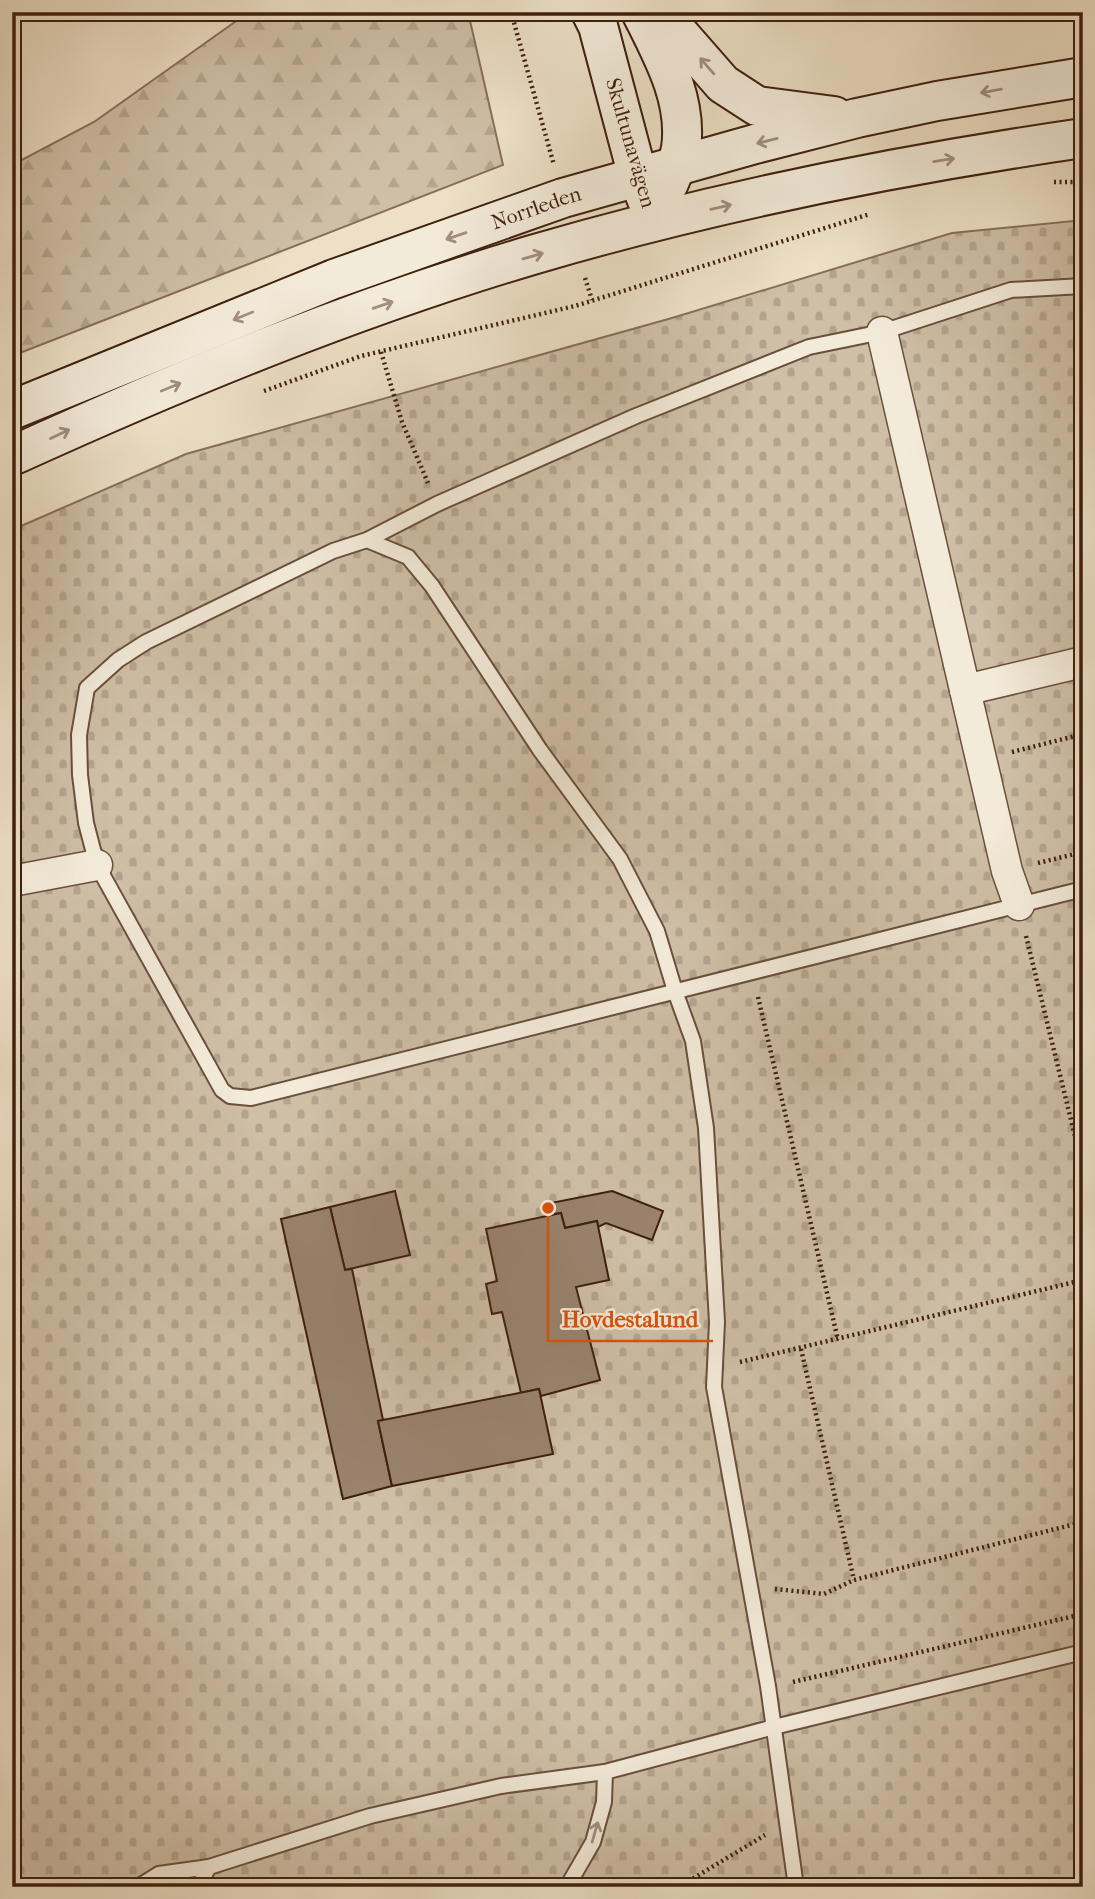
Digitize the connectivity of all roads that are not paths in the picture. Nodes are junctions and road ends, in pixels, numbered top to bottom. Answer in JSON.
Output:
{"nodes":[{"id":1,"x":591,"y":12,"type":"edge"},
{"id":2,"x":640,"y":12,"type":"edge"},
{"id":3,"x":660,"y":12,"type":"edge"},
{"id":4,"x":1083,"y":77,"type":"edge"},
{"id":5,"x":622,"y":113,"type":"junction"},
{"id":6,"x":857,"y":118,"type":"junction"},
{"id":7,"x":1083,"y":138,"type":"edge"},
{"id":8,"x":675,"y":166,"type":"junction"},
{"id":9,"x":638,"y":177,"type":"junction"},
{"id":10,"x":576,"y":194,"type":"junction"},
{"id":11,"x":655,"y":222,"type":"junction"},
{"id":12,"x":1083,"y":286,"type":"edge"},
{"id":13,"x":882,"y":332,"type":"junction"},
{"id":14,"x":12,"y":410,"type":"edge"},
{"id":15,"x":12,"y":456,"type":"edge"},
{"id":16,"x":367,"y":540,"type":"junction"},
{"id":17,"x":1083,"y":662,"type":"edge"},
{"id":18,"x":965,"y":690,"type":"junction"},
{"id":19,"x":97,"y":865,"type":"junction"},
{"id":20,"x":12,"y":881,"type":"edge"},
{"id":21,"x":1083,"y":889,"type":"edge"},
{"id":22,"x":1019,"y":905,"type":"junction"},
{"id":23,"x":675,"y":991,"type":"junction"},
{"id":24,"x":1083,"y":1652,"type":"edge"},
{"id":25,"x":774,"y":1727,"type":"junction"},
{"id":26,"x":605,"y":1772,"type":"junction"},
{"id":27,"x":209,"y":1867,"type":"junction"},
{"id":28,"x":138,"y":1887,"type":"edge"},
{"id":29,"x":198,"y":1887,"type":"edge"},
{"id":30,"x":567,"y":1887,"type":"edge"},
{"id":31,"x":796,"y":1887,"type":"edge"}],
"edges":[{"from":1,"to":5,"type":"main road","name":"Skultunavägen"},
{"from":2,"to":8,"type":"main road","name":"Skultunavägen"},
{"from":6,"to":3,"type":"main road","one_way":true},
{"from":4,"to":6,"type":"main road","name":"Norrleden","one_way":true},
{"from":5,"to":9,"type":"main road","name":"Skultunavägen"},
{"from":5,"to":10,"type":"main road"},
{"from":6,"to":8,"type":"main road","name":"Norrleden","one_way":true},
{"from":11,"to":7,"type":"main road","name":"Norrleden","one_way":true},
{"from":8,"to":9,"type":"main road","name":"Norrleden"},
{"from":8,"to":11,"type":"main road","name":"Skultunavägen"},
{"from":9,"to":10,"type":"main road","name":"Norrleden"},
{"from":9,"to":11,"type":"main road","name":"Skultunavägen"},
{"from":10,"to":14,"type":"main road","name":"Norrleden","one_way":true},
{"from":15,"to":11,"type":"main road","name":"Norrleden","one_way":true},
{"from":12,"to":13,"type":"lane"},
{"from":13,"to":16,"type":"lane"},
{"from":13,"to":18,"type":"street"},
{"from":16,"to":19,"type":"lane"},
{"from":16,"to":23,"type":"lane"},
{"from":17,"to":18,"type":"street"},
{"from":18,"to":22,"type":"street"},
{"from":19,"to":20,"type":"street"},
{"from":19,"to":23,"type":"lane"},
{"from":21,"to":22,"type":"lane"},
{"from":22,"to":23,"type":"lane"},
{"from":23,"to":25,"type":"lane"},
{"from":24,"to":25,"type":"lane"},
{"from":25,"to":26,"type":"lane"},
{"from":25,"to":31,"type":"lane"},
{"from":26,"to":27,"type":"lane"},
{"from":30,"to":26,"type":"lane","one_way":true},
{"from":27,"to":28,"type":"lane"},
{"from":27,"to":29,"type":"lane"}]}
